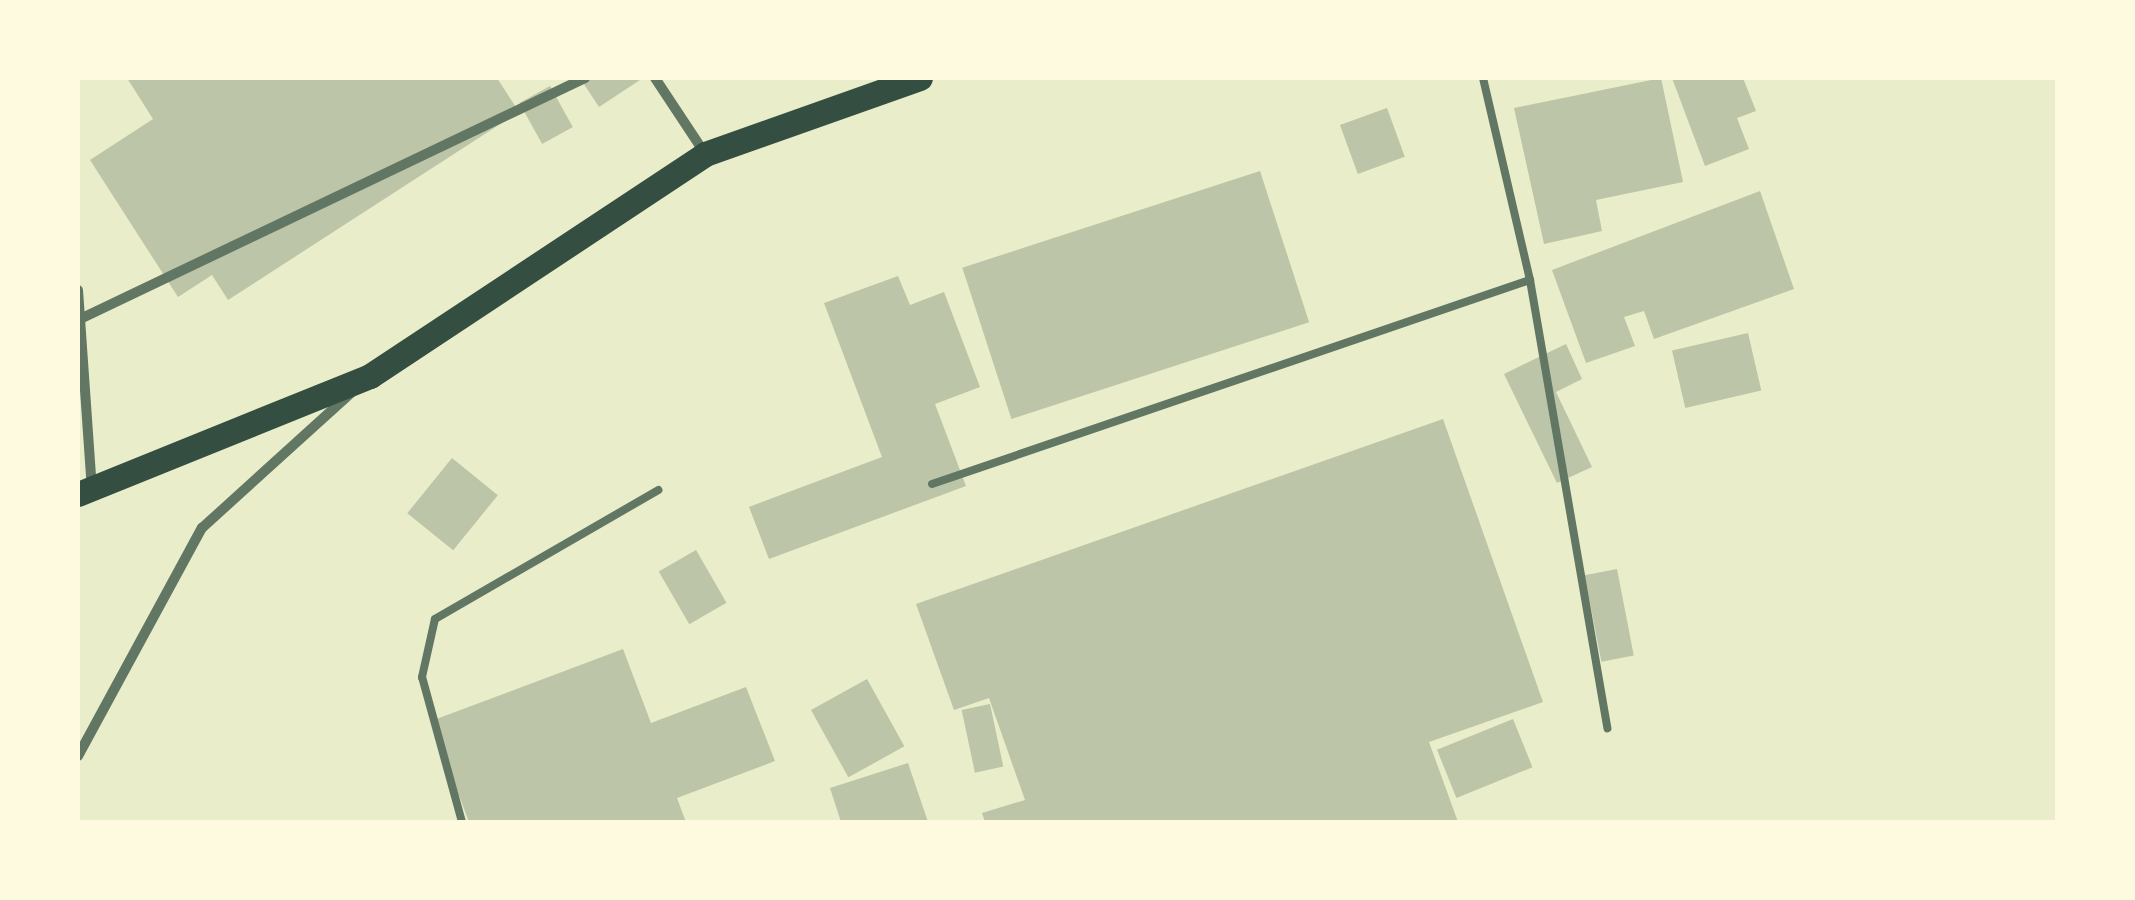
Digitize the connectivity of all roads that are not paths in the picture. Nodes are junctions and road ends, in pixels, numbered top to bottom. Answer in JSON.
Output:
{"nodes":[{"id":1,"x":586,"y":78,"type":"edge"},
{"id":2,"x":655,"y":78,"type":"edge"},
{"id":3,"x":920,"y":78,"type":"edge"},
{"id":4,"x":1483,"y":78,"type":"edge"},
{"id":5,"x":705,"y":154,"type":"junction"},
{"id":6,"x":1530,"y":280,"type":"junction"},
{"id":7,"x":78,"y":290,"type":"edge"},
{"id":8,"x":82,"y":318,"type":"edge"},
{"id":9,"x":370,"y":376,"type":"junction"},
{"id":10,"x":932,"y":484,"type":"dead end"},
{"id":11,"x":658,"y":490,"type":"dead end"},
{"id":12,"x":85,"y":491,"type":"edge"},
{"id":13,"x":1607,"y":728,"type":"dead end"},
{"id":14,"x":78,"y":756,"type":"edge"},
{"id":15,"x":462,"y":822,"type":"edge"}],
"edges":[{"from":1,"to":8,"type":"street"},
{"from":2,"to":5,"type":"street"},
{"from":3,"to":5,"type":"main road"},
{"from":4,"to":6,"type":"lane"},
{"from":5,"to":9,"type":"main road"},
{"from":6,"to":10,"type":"lane"},
{"from":6,"to":13,"type":"lane"},
{"from":7,"to":8,"type":"street"},
{"from":8,"to":12,"type":"street"},
{"from":9,"to":12,"type":"main road"},
{"from":9,"to":14,"type":"street"},
{"from":11,"to":15,"type":"lane"}]}
